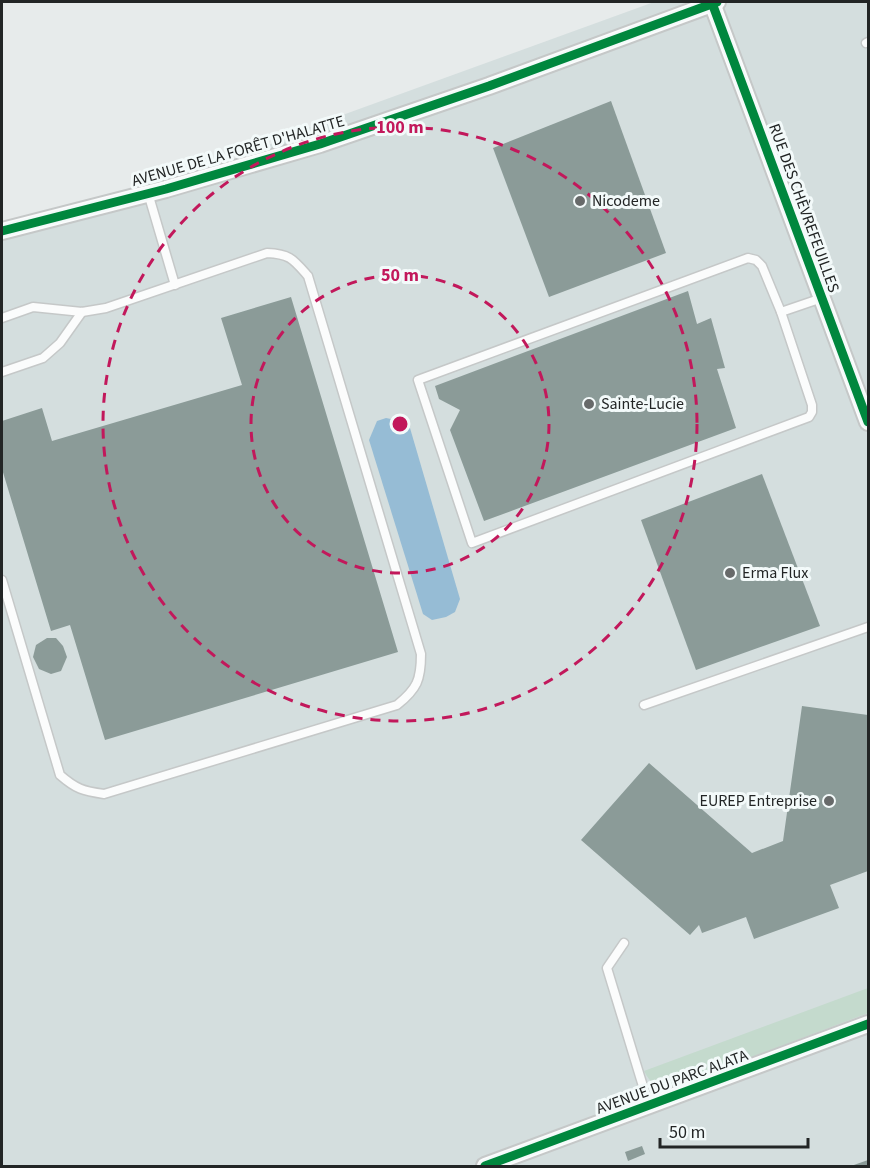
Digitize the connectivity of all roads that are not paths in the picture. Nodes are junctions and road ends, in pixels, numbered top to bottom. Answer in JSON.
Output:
{"nodes":[{"id":1,"x":715,"y":2,"type":"edge"},
{"id":2,"x":148,"y":193,"type":"junction"},
{"id":3,"x":2,"y":231,"type":"edge"},
{"id":4,"x":174,"y":285,"type":"junction"},
{"id":5,"x":822,"y":298,"type":"junction"},
{"id":6,"x":82,"y":312,"type":"junction"},
{"id":7,"x":781,"y":312,"type":"junction"},
{"id":8,"x":2,"y":318,"type":"edge"},
{"id":9,"x":2,"y":372,"type":"edge"},
{"id":10,"x":867,"y":412,"type":"edge"},
{"id":11,"x":2,"y":580,"type":"edge"},
{"id":12,"x":868,"y":627,"type":"edge"},
{"id":13,"x":644,"y":705,"type":"dead end"},
{"id":14,"x":624,"y":943,"type":"dead end"},
{"id":15,"x":868,"y":1024,"type":"edge"},
{"id":16,"x":649,"y":1106,"type":"junction"},
{"id":17,"x":526,"y":1160,"type":"edge"},
{"id":18,"x":486,"y":1167,"type":"edge"}],
"edges":[{"from":1,"to":2,"type":"street","name":"AVENUE DE LA FORÊT D'HALATTE"},
{"from":1,"to":5,"type":"street","name":"RUE DES CHÈVREFEUILLES"},
{"from":2,"to":3,"type":"street","name":"AVENUE DE LA FORÊT D'HALATTE"},
{"from":2,"to":4,"type":"lane"},
{"from":4,"to":6,"type":"lane"},
{"from":4,"to":11,"type":"lane"},
{"from":5,"to":7,"type":"lane"},
{"from":5,"to":10,"type":"street","name":"RUE DES CHÈVREFEUILLES"},
{"from":6,"to":8,"type":"lane"},
{"from":6,"to":9,"type":"lane"},
{"from":7,"to":7,"type":"lane"},
{"from":12,"to":13,"type":"lane"},
{"from":14,"to":16,"type":"lane"},
{"from":15,"to":16,"type":"street","name":"AVENUE DU PARC ALATA"},
{"from":16,"to":17,"type":"street","name":"AVENUE DU PARC ALATA"},
{"from":17,"to":18,"type":"street","name":"AVENUE DU PARC ALATA"}]}
